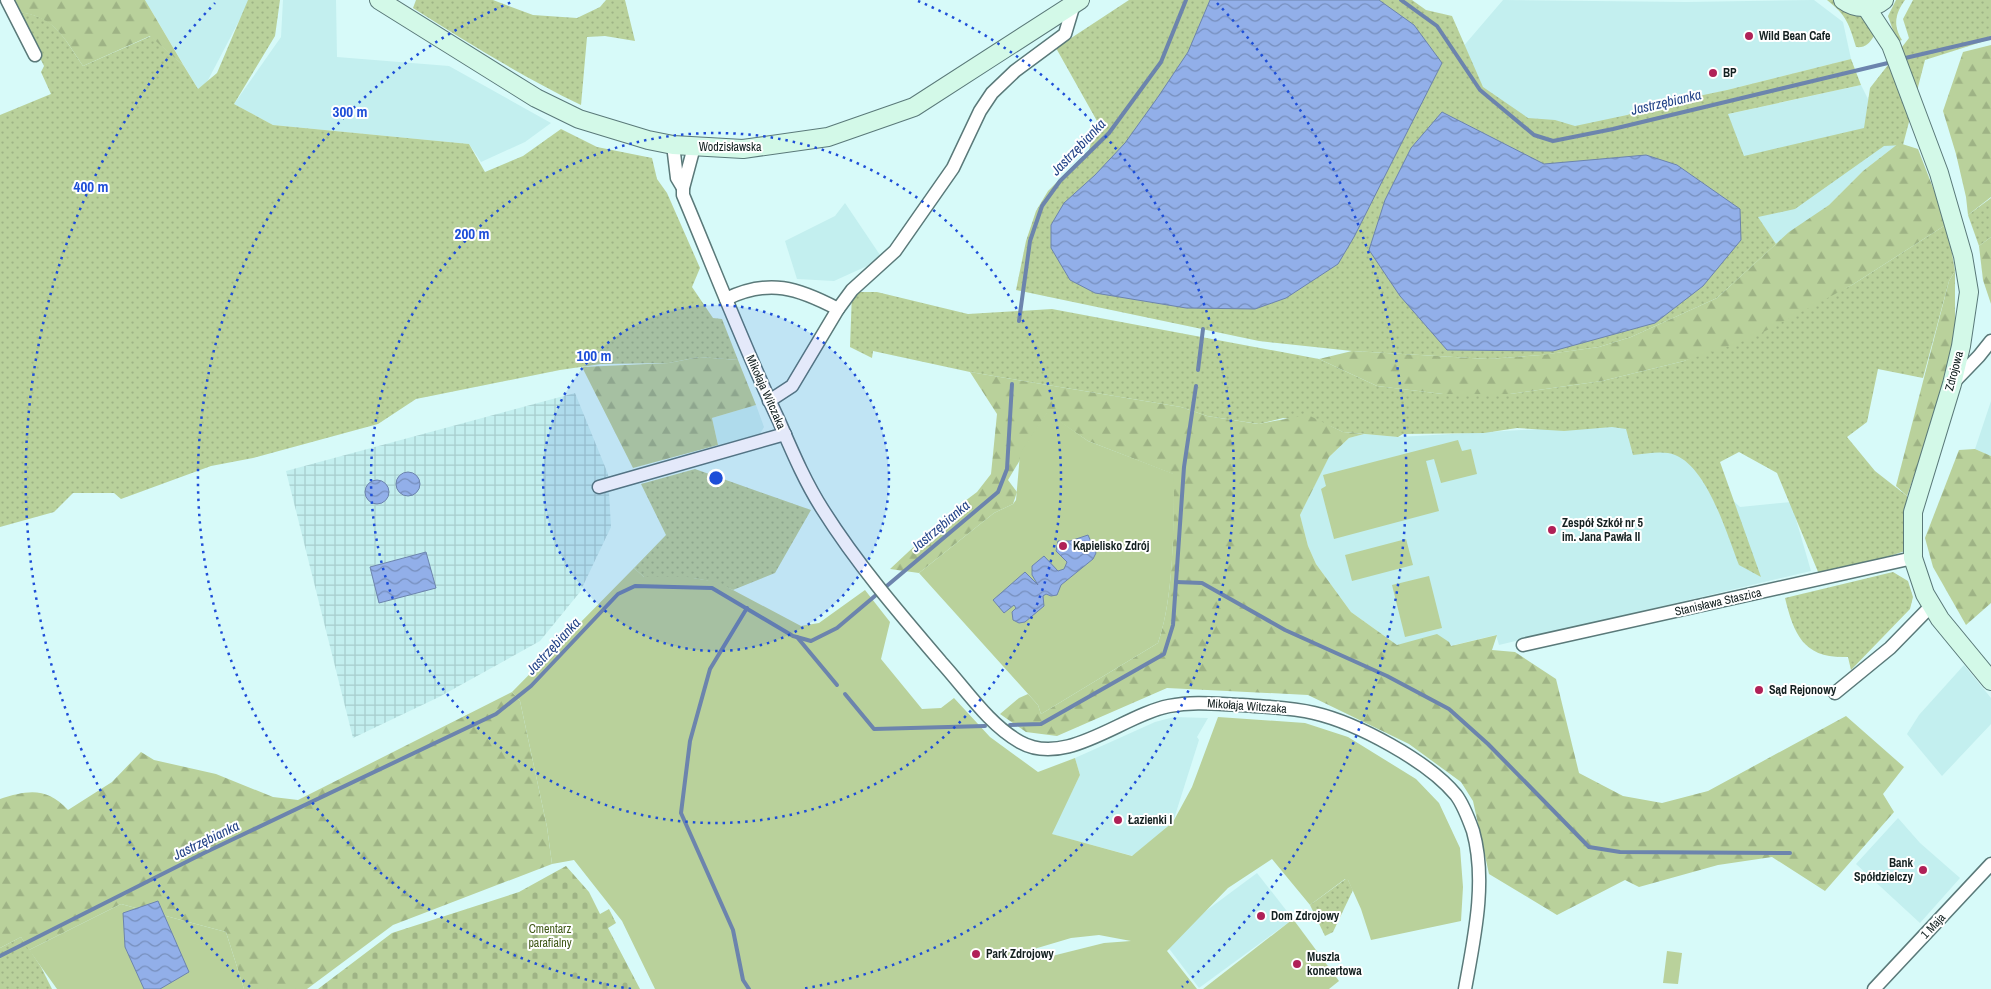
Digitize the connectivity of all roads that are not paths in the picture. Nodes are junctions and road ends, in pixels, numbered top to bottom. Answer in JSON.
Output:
{"nodes":[{"id":1,"x":7,"y":0,"type":"edge"},
{"id":2,"x":379,"y":0,"type":"edge"},
{"id":3,"x":1843,"y":0,"type":"edge"},
{"id":4,"x":1077,"y":2,"type":"edge"},
{"id":5,"x":1877,"y":3,"type":"edge"},
{"id":6,"x":35,"y":55,"type":"dead end"},
{"id":7,"x":673,"y":145,"type":"junction"},
{"id":8,"x":694,"y":148,"type":"junction"},
{"id":9,"x":683,"y":188,"type":"junction"},
{"id":10,"x":726,"y":299,"type":"junction"},
{"id":11,"x":838,"y":309,"type":"junction"},
{"id":12,"x":1991,"y":341,"type":"edge"},
{"id":13,"x":1952,"y":384,"type":"junction"},
{"id":14,"x":769,"y":401,"type":"junction"},
{"id":15,"x":784,"y":434,"type":"junction"},
{"id":16,"x":599,"y":487,"type":"dead end"},
{"id":17,"x":1913,"y":558,"type":"junction"},
{"id":18,"x":1932,"y":605,"type":"junction"},
{"id":19,"x":1523,"y":645,"type":"dead end"},
{"id":20,"x":1991,"y":681,"type":"edge"},
{"id":21,"x":1835,"y":693,"type":"dead end"},
{"id":22,"x":1991,"y":864,"type":"edge"},
{"id":23,"x":1466,"y":989,"type":"edge"},
{"id":24,"x":1874,"y":989,"type":"edge"}],
"edges":[{"from":1,"to":6,"type":"street"},
{"from":2,"to":7,"type":"main road","name":"Wodzisławska"},
{"from":3,"to":5,"type":"main road"},
{"from":4,"to":8,"type":"main road","name":"Wodzisławska"},
{"from":4,"to":11,"type":"street"},
{"from":5,"to":13,"type":"main road","name":"Zdrojowa"},
{"from":7,"to":8,"type":"main road","name":"Wodzisławska"},
{"from":7,"to":9,"type":"street","name":"Mikołaja Witczaka"},
{"from":8,"to":9,"type":"street"},
{"from":9,"to":10,"type":"street","name":"Mikołaja Witczaka"},
{"from":10,"to":11,"type":"street"},
{"from":10,"to":14,"type":"street","name":"Mikołaja Witczaka"},
{"from":11,"to":14,"type":"street"},
{"from":12,"to":13,"type":"street"},
{"from":13,"to":17,"type":"main road","name":"Zdrojowa"},
{"from":14,"to":15,"type":"street","name":"Mikołaja Witczaka"},
{"from":15,"to":16,"type":"street"},
{"from":15,"to":23,"type":"street","name":"Mikołaja Witczaka"},
{"from":17,"to":18,"type":"main road","name":"Zdrojowa"},
{"from":17,"to":19,"type":"street","name":"Stanisława Staszica"},
{"from":18,"to":20,"type":"main road","name":"Zdrojowa"},
{"from":18,"to":21,"type":"street"},
{"from":22,"to":24,"type":"street","name":"1 Maja"}]}
